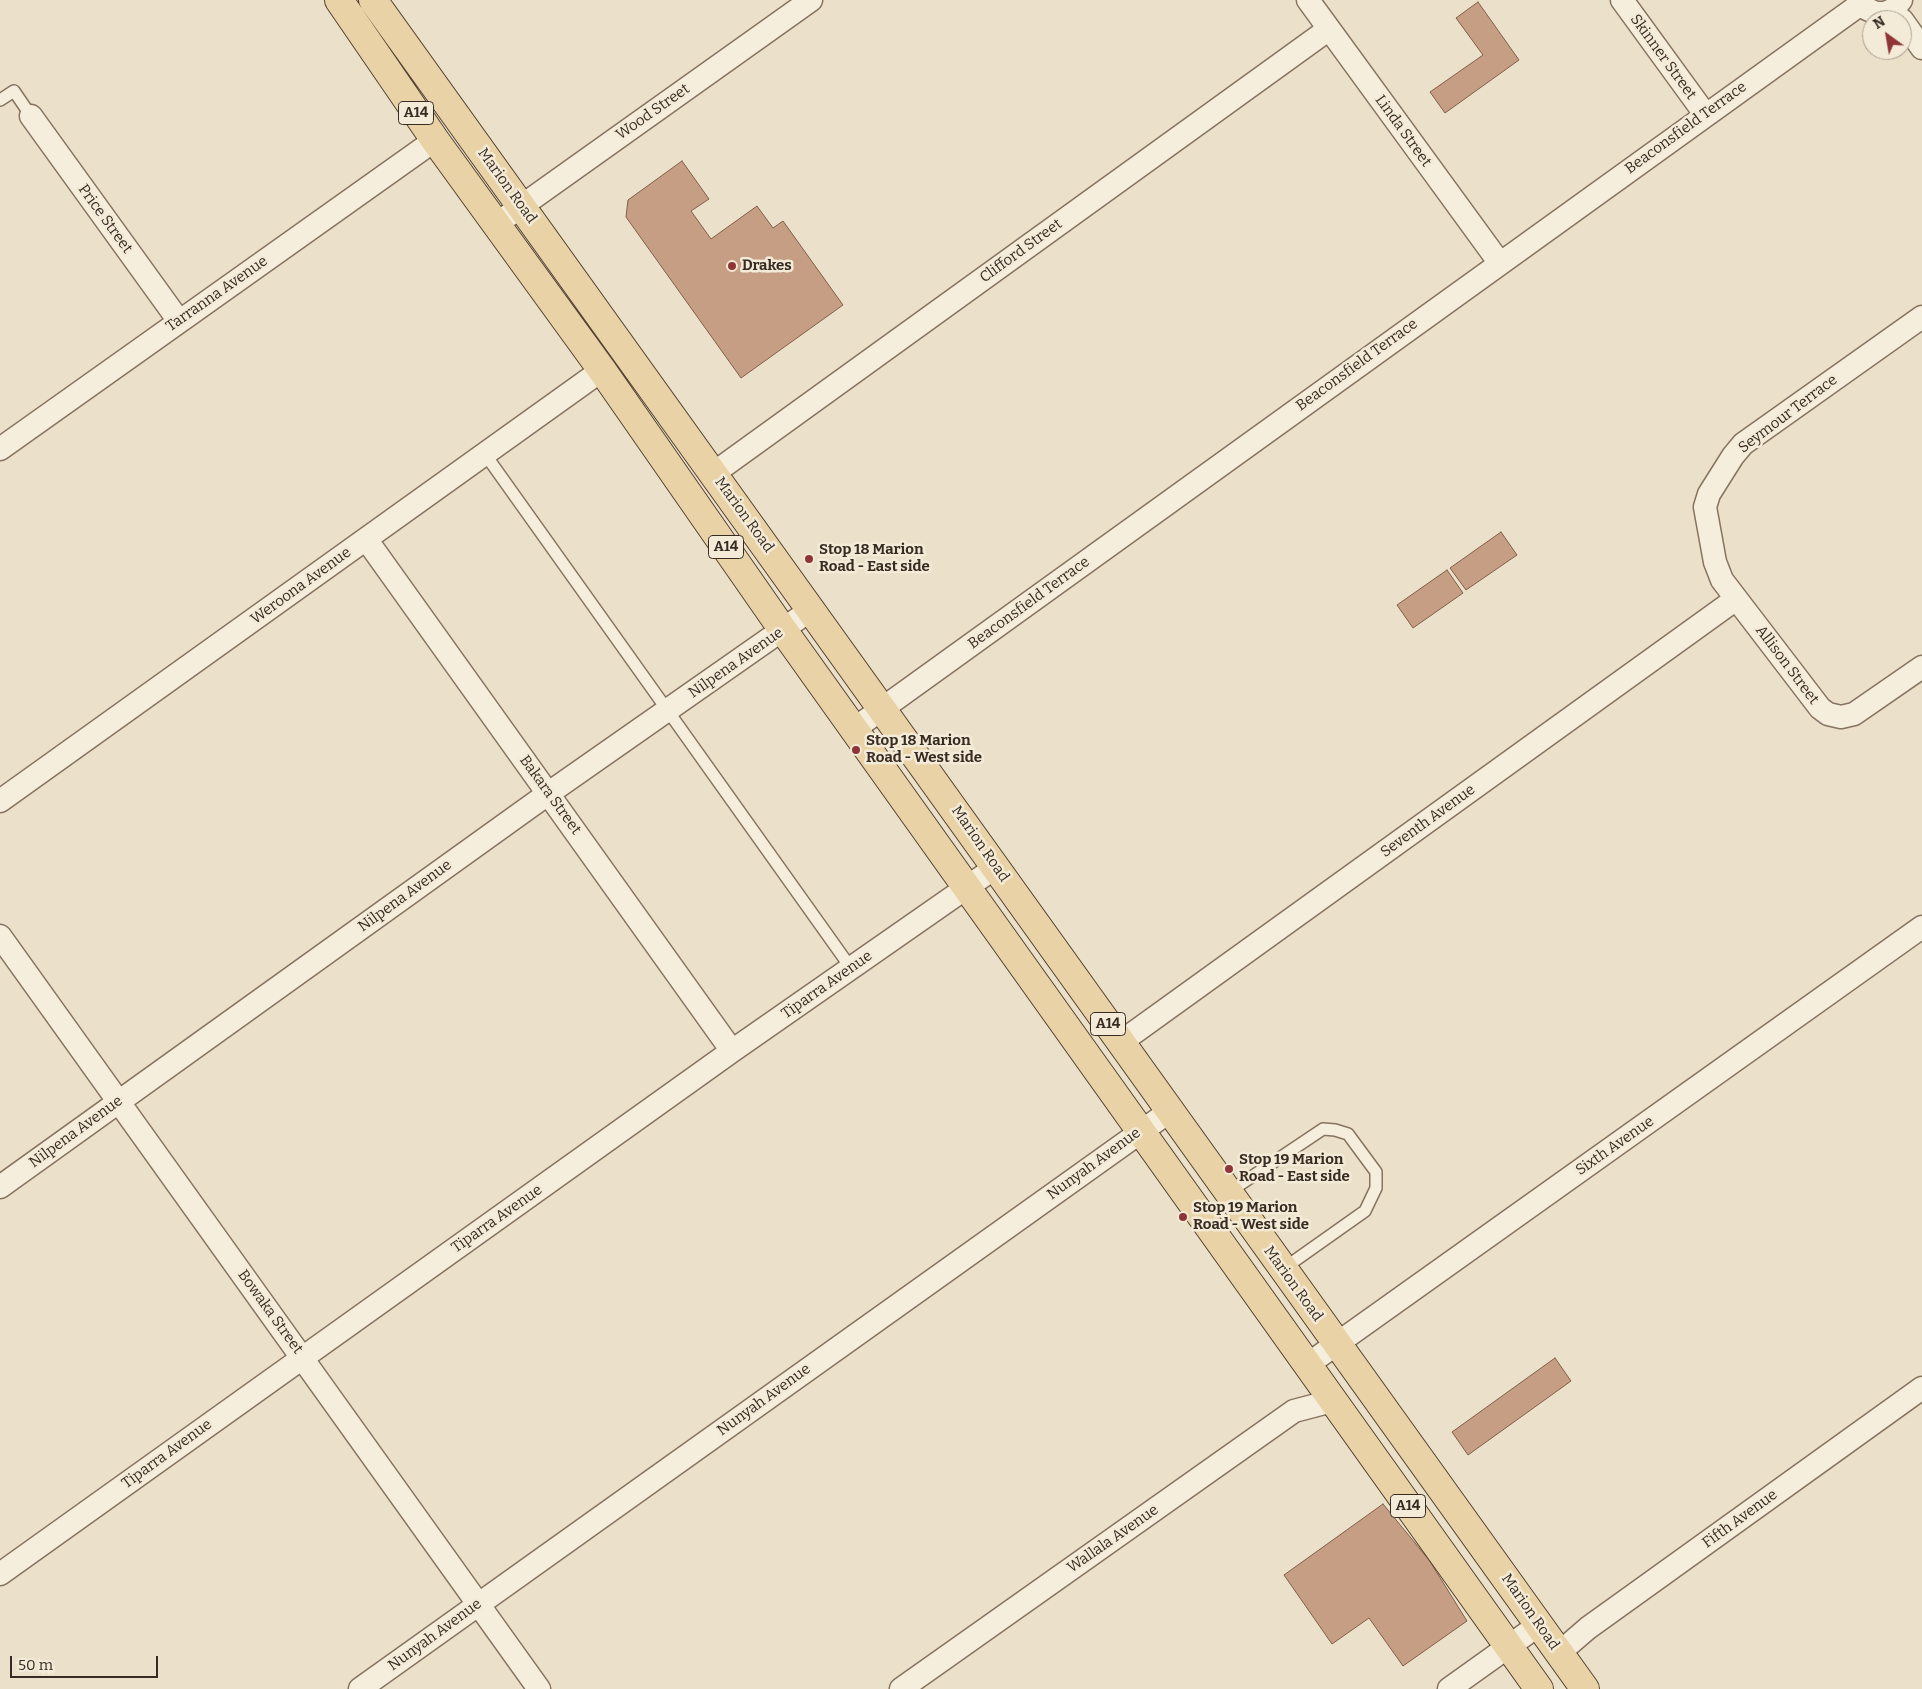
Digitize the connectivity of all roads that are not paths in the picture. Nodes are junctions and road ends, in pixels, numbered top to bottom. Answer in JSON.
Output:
{"nodes":[{"id":1,"x":339,"y":0,"type":"edge"},
{"id":2,"x":373,"y":0,"type":"edge"},
{"id":3,"x":811,"y":0,"type":"edge"},
{"id":4,"x":1308,"y":0,"type":"edge"},
{"id":5,"x":1622,"y":0,"type":"edge"},
{"id":6,"x":1861,"y":2,"type":"edge"},
{"id":7,"x":1329,"y":29,"type":"junction"},
{"id":8,"x":1912,"y":32,"type":"edge"},
{"id":9,"x":1922,"y":48,"type":"edge"},
{"id":10,"x":0,"y":100,"type":"edge"},
{"id":11,"x":1705,"y":114,"type":"junction"},
{"id":12,"x":31,"y":116,"type":"joint"},
{"id":13,"x":434,"y":140,"type":"junction"},
{"id":14,"x":521,"y":206,"type":"junction"},
{"id":15,"x":495,"y":225,"type":"junction"},
{"id":16,"x":1499,"y":262,"type":"junction"},
{"id":17,"x":1922,"y":317,"type":"edge"},
{"id":18,"x":179,"y":321,"type":"junction"},
{"id":19,"x":602,"y":370,"type":"junction"},
{"id":20,"x":0,"y":449,"type":"edge"},
{"id":21,"x":485,"y":454,"type":"junction"},
{"id":22,"x":668,"y":464,"type":"junction"},
{"id":23,"x":714,"y":473,"type":"junction"},
{"id":24,"x":366,"y":539,"type":"junction"},
{"id":25,"x":1736,"y":599,"type":"junction"},
{"id":26,"x":812,"y":609,"type":"junction"},
{"id":27,"x":783,"y":630,"type":"junction"},
{"id":28,"x":1922,"y":667,"type":"edge"},
{"id":29,"x":883,"y":709,"type":"junction"},
{"id":30,"x":668,"y":710,"type":"junction"},
{"id":31,"x":854,"y":729,"type":"junction"},
{"id":32,"x":549,"y":793,"type":"junction"},
{"id":33,"x":0,"y":801,"type":"edge"},
{"id":34,"x":996,"y":867,"type":"junction"},
{"id":35,"x":967,"y":887,"type":"junction"},
{"id":36,"x":1922,"y":926,"type":"edge"},
{"id":37,"x":0,"y":936,"type":"edge"},
{"id":38,"x":851,"y":968,"type":"junction"},
{"id":39,"x":1121,"y":1042,"type":"junction"},
{"id":40,"x":732,"y":1051,"type":"junction"},
{"id":41,"x":119,"y":1102,"type":"junction"},
{"id":42,"x":1170,"y":1111,"type":"junction"},
{"id":43,"x":1141,"y":1130,"type":"junction"},
{"id":44,"x":0,"y":1187,"type":"edge"},
{"id":45,"x":1228,"y":1192,"type":"junction"},
{"id":46,"x":1282,"y":1269,"type":"junction"},
{"id":47,"x":1337,"y":1344,"type":"junction"},
{"id":48,"x":302,"y":1357,"type":"junction"},
{"id":49,"x":1307,"y":1365,"type":"junction"},
{"id":50,"x":1922,"y":1388,"type":"edge"},
{"id":51,"x":1332,"y":1401,"type":"junction"},
{"id":52,"x":0,"y":1574,"type":"edge"},
{"id":53,"x":479,"y":1604,"type":"junction"},
{"id":54,"x":1540,"y":1624,"type":"junction"},
{"id":55,"x":1508,"y":1647,"type":"junction"},
{"id":56,"x":1559,"y":1653,"type":"junction"},
{"id":57,"x":360,"y":1689,"type":"edge"},
{"id":58,"x":539,"y":1689,"type":"edge"},
{"id":59,"x":900,"y":1689,"type":"edge"},
{"id":60,"x":1449,"y":1689,"type":"edge"},
{"id":61,"x":1539,"y":1689,"type":"edge"},
{"id":62,"x":1585,"y":1689,"type":"edge"}],
"edges":[{"from":1,"to":13,"type":"main road","number":"A14"},
{"from":2,"to":14,"type":"main road","name":"Marion Road","number":"A14"},
{"from":3,"to":14,"type":"street","name":"Wood Street"},
{"from":4,"to":7,"type":"street","name":"Linda Street"},
{"from":5,"to":11,"type":"street","name":"Skinner Street"},
{"from":6,"to":11,"type":"street","name":"Beaconsfield Terrace"},
{"from":7,"to":16,"type":"street","name":"Linda Street"},
{"from":7,"to":23,"type":"street","name":"Clifford Street"},
{"from":8,"to":9,"type":"street"},
{"from":10,"to":12,"type":"lane"},
{"from":11,"to":16,"type":"street","name":"Beaconsfield Terrace"},
{"from":12,"to":18,"type":"street","name":"Price Street"},
{"from":13,"to":15,"type":"main road","number":"A14"},
{"from":13,"to":18,"type":"street","name":"Tarranna Avenue"},
{"from":14,"to":15,"type":"street","name":"Wood Street"},
{"from":14,"to":23,"type":"main road","name":"Marion Road","number":"A14"},
{"from":15,"to":19,"type":"main road","number":"A14"},
{"from":16,"to":29,"type":"street","name":"Beaconsfield Terrace"},
{"from":17,"to":25,"type":"street","name":"Seymour Terrace"},
{"from":18,"to":20,"type":"street","name":"Tarranna Avenue"},
{"from":19,"to":21,"type":"street","name":"Weroona Avenue"},
{"from":19,"to":22,"type":"main road","number":"A14"},
{"from":21,"to":24,"type":"street","name":"Weroona Avenue"},
{"from":21,"to":30,"type":"lane"},
{"from":22,"to":23,"type":"main road"},
{"from":22,"to":27,"type":"main road","number":"A14"},
{"from":23,"to":26,"type":"main road","name":"Marion Road","number":"A14"},
{"from":24,"to":32,"type":"street","name":"Bakara Street"},
{"from":24,"to":33,"type":"street","name":"Weroona Avenue"},
{"from":25,"to":28,"type":"street","name":"Allison Street"},
{"from":25,"to":39,"type":"street","name":"Seventh Avenue"},
{"from":26,"to":27,"type":"street","name":"Nilpena Avenue"},
{"from":26,"to":29,"type":"main road","name":"Marion Road","number":"A14"},
{"from":27,"to":30,"type":"street","name":"Nilpena Avenue"},
{"from":27,"to":31,"type":"main road","number":"A14"},
{"from":29,"to":31,"type":"street","name":"Beaconsfield Terrace"},
{"from":29,"to":34,"type":"main road","name":"Marion Road","number":"A14"},
{"from":30,"to":32,"type":"street","name":"Nilpena Avenue"},
{"from":30,"to":38,"type":"lane"},
{"from":31,"to":35,"type":"main road","number":"A14"},
{"from":32,"to":40,"type":"street","name":"Bakara Street"},
{"from":32,"to":41,"type":"street","name":"Nilpena Avenue"},
{"from":34,"to":35,"type":"street","name":"Tiparra Avenue"},
{"from":34,"to":39,"type":"main road","name":"Marion Road","number":"A14"},
{"from":35,"to":38,"type":"street","name":"Tiparra Avenue"},
{"from":35,"to":43,"type":"main road","number":"A14"},
{"from":36,"to":47,"type":"street","name":"Sixth Avenue"},
{"from":37,"to":41,"type":"street","name":"Bowaka Street"},
{"from":38,"to":40,"type":"street","name":"Tiparra Avenue"},
{"from":39,"to":42,"type":"main road","name":"Marion Road","number":"A14"},
{"from":40,"to":48,"type":"street","name":"Tiparra Avenue"},
{"from":41,"to":44,"type":"street","name":"Nilpena Avenue"},
{"from":41,"to":48,"type":"street","name":"Bowaka Street"},
{"from":42,"to":43,"type":"street","name":"Nunyah Avenue"},
{"from":42,"to":45,"type":"main road","name":"Marion Road","number":"A14"},
{"from":43,"to":49,"type":"main road","number":"A14"},
{"from":43,"to":53,"type":"street","name":"Nunyah Avenue"},
{"from":45,"to":46,"type":"main road","name":"Marion Road","number":"A14"},
{"from":45,"to":46,"type":"lane"},
{"from":46,"to":47,"type":"main road","name":"Marion Road","number":"A14"},
{"from":47,"to":49,"type":"street","name":"Sixth Avenue"},
{"from":47,"to":54,"type":"main road","name":"Marion Road","number":"A14"},
{"from":48,"to":52,"type":"street","name":"Tiparra Avenue"},
{"from":48,"to":53,"type":"street","name":"Bowaka Street"},
{"from":49,"to":51,"type":"main road","number":"A14"},
{"from":50,"to":56,"type":"street","name":"Fifth Avenue"},
{"from":51,"to":55,"type":"main road","number":"A14"},
{"from":51,"to":59,"type":"street","name":"Wallala Avenue"},
{"from":53,"to":57,"type":"street","name":"Nunyah Avenue"},
{"from":53,"to":58,"type":"street","name":"Bowaka Street"},
{"from":54,"to":55,"type":"street"},
{"from":54,"to":56,"type":"main road","name":"Marion Road","number":"A14"},
{"from":55,"to":60,"type":"street"},
{"from":55,"to":61,"type":"main road","number":"A14"},
{"from":56,"to":62,"type":"main road","name":"Marion Road","number":"A14"}]}
